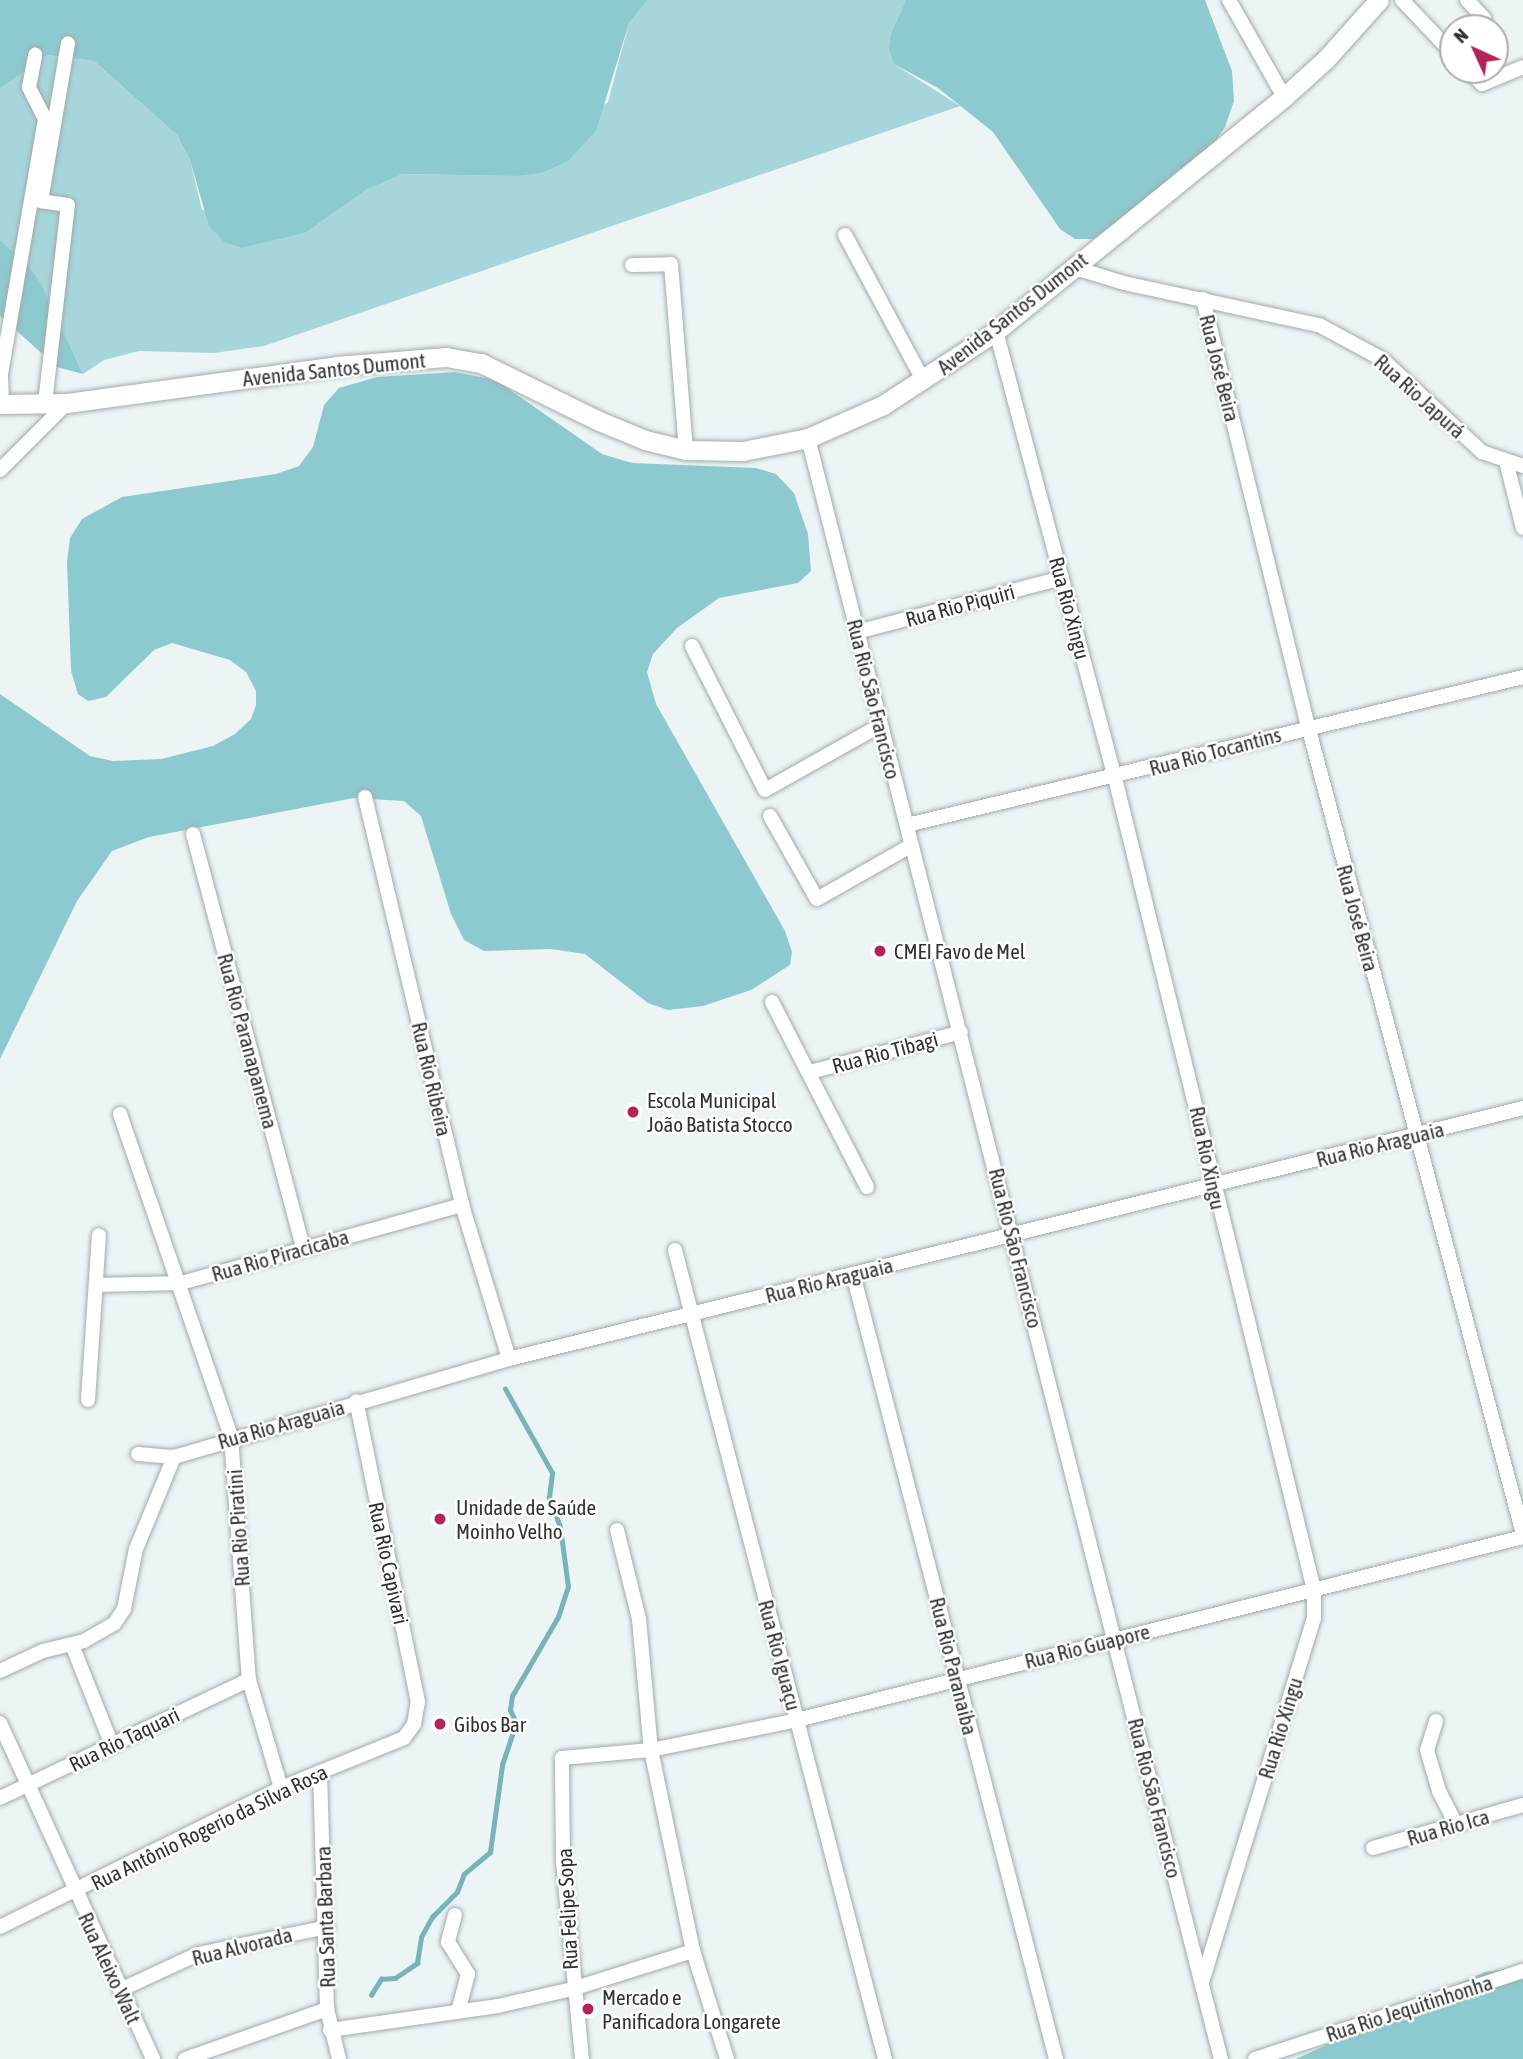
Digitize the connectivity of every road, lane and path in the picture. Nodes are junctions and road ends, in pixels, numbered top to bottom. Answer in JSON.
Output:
{"nodes":[{"id":1,"x":1229,"y":0,"type":"edge"},
{"id":2,"x":1379,"y":0,"type":"edge"},
{"id":3,"x":1402,"y":0,"type":"edge"},
{"id":4,"x":1467,"y":0,"type":"edge"},
{"id":5,"x":1480,"y":14,"type":"edge"},
{"id":6,"x":1439,"y":39,"type":"edge"},
{"id":7,"x":68,"y":43,"type":"dead end"},
{"id":8,"x":36,"y":55,"type":"dead end"},
{"id":9,"x":1284,"y":97,"type":"junction"},
{"id":10,"x":845,"y":235,"type":"dead end"},
{"id":11,"x":632,"y":265,"type":"dead end"},
{"id":12,"x":1072,"y":267,"type":"junction"},
{"id":13,"x":1203,"y":299,"type":"junction"},
{"id":14,"x":996,"y":331,"type":"junction"},
{"id":15,"x":924,"y":382,"type":"junction"},
{"id":16,"x":45,"y":402,"type":"junction"},
{"id":17,"x":67,"y":403,"type":"junction"},
{"id":18,"x":1,"y":404,"type":"edge"},
{"id":19,"x":808,"y":438,"type":"junction"},
{"id":20,"x":686,"y":450,"type":"junction"},
{"id":21,"x":1506,"y":461,"type":"junction"},
{"id":22,"x":1523,"y":466,"type":"edge"},
{"id":23,"x":0,"y":470,"type":"edge"},
{"id":24,"x":1523,"y":528,"type":"edge"},
{"id":25,"x":1062,"y":578,"type":"junction"},
{"id":26,"x":857,"y":632,"type":"junction"},
{"id":27,"x":692,"y":646,"type":"dead end"},
{"id":28,"x":1523,"y":677,"type":"edge"},
{"id":29,"x":881,"y":725,"type":"junction"},
{"id":30,"x":1308,"y":726,"type":"junction"},
{"id":31,"x":1115,"y":778,"type":"junction"},
{"id":32,"x":365,"y":797,"type":"dead end"},
{"id":33,"x":770,"y":816,"type":"dead end"},
{"id":34,"x":907,"y":825,"type":"junction"},
{"id":35,"x":192,"y":834,"type":"dead end"},
{"id":36,"x":912,"y":845,"type":"junction"},
{"id":37,"x":772,"y":1002,"type":"dead end"},
{"id":38,"x":961,"y":1032,"type":"junction"},
{"id":39,"x":810,"y":1072,"type":"junction"},
{"id":40,"x":1523,"y":1108,"type":"edge"},
{"id":41,"x":120,"y":1114,"type":"dead end"},
{"id":42,"x":1416,"y":1135,"type":"junction"},
{"id":43,"x":1216,"y":1184,"type":"junction"},
{"id":44,"x":867,"y":1187,"type":"dead end"},
{"id":45,"x":462,"y":1205,"type":"junction"},
{"id":46,"x":1013,"y":1234,"type":"junction"},
{"id":47,"x":99,"y":1235,"type":"dead end"},
{"id":48,"x":303,"y":1248,"type":"junction"},
{"id":49,"x":675,"y":1250,"type":"dead end"},
{"id":50,"x":853,"y":1274,"type":"junction"},
{"id":51,"x":181,"y":1283,"type":"junction"},
{"id":52,"x":96,"y":1285,"type":"junction"},
{"id":53,"x":691,"y":1314,"type":"junction"},
{"id":54,"x":509,"y":1359,"type":"junction"},
{"id":55,"x":88,"y":1400,"type":"dead end"},
{"id":56,"x":356,"y":1401,"type":"junction"},
{"id":57,"x":231,"y":1437,"type":"junction"},
{"id":58,"x":138,"y":1454,"type":"dead end"},
{"id":59,"x":174,"y":1457,"type":"junction"},
{"id":60,"x":617,"y":1530,"type":"dead end"},
{"id":61,"x":1523,"y":1536,"type":"edge"},
{"id":62,"x":1314,"y":1590,"type":"junction"},
{"id":63,"x":1115,"y":1638,"type":"junction"},
{"id":64,"x":72,"y":1645,"type":"junction"},
{"id":65,"x":0,"y":1671,"type":"edge"},
{"id":66,"x":248,"y":1679,"type":"junction"},
{"id":67,"x":957,"y":1679,"type":"junction"},
{"id":68,"x":797,"y":1720,"type":"junction"},
{"id":69,"x":1436,"y":1721,"type":"dead end"},
{"id":70,"x":0,"y":1723,"type":"edge"},
{"id":71,"x":414,"y":1724,"type":"joint"},
{"id":72,"x":112,"y":1745,"type":"junction"},
{"id":73,"x":651,"y":1750,"type":"junction"},
{"id":74,"x":562,"y":1758,"type":"joint"},
{"id":75,"x":320,"y":1772,"type":"junction"},
{"id":76,"x":26,"y":1786,"type":"junction"},
{"id":77,"x":281,"y":1788,"type":"junction"},
{"id":78,"x":0,"y":1798,"type":"edge"},
{"id":79,"x":1523,"y":1805,"type":"edge"},
{"id":80,"x":1456,"y":1824,"type":"junction"},
{"id":81,"x":1373,"y":1849,"type":"dead end"},
{"id":82,"x":75,"y":1892,"type":"junction"},
{"id":83,"x":455,"y":1915,"type":"dead end"},
{"id":84,"x":0,"y":1927,"type":"edge"},
{"id":85,"x":327,"y":1927,"type":"junction"},
{"id":86,"x":693,"y":1951,"type":"junction"},
{"id":87,"x":1523,"y":1971,"type":"edge"},
{"id":88,"x":1202,"y":1982,"type":"junction"},
{"id":89,"x":572,"y":1989,"type":"junction"},
{"id":90,"x":120,"y":1990,"type":"junction"},
{"id":91,"x":327,"y":2010,"type":"junction"},
{"id":92,"x":458,"y":2011,"type":"junction"},
{"id":93,"x":330,"y":2030,"type":"junction"},
{"id":94,"x":153,"y":2059,"type":"edge"},
{"id":95,"x":186,"y":2059,"type":"edge"},
{"id":96,"x":339,"y":2059,"type":"edge"},
{"id":97,"x":582,"y":2059,"type":"edge"},
{"id":98,"x":727,"y":2059,"type":"edge"},
{"id":99,"x":885,"y":2059,"type":"edge"},
{"id":100,"x":1056,"y":2059,"type":"edge"},
{"id":101,"x":1222,"y":2059,"type":"edge"},
{"id":102,"x":1255,"y":2059,"type":"edge"}],
"edges":[{"from":1,"to":9,"type":"street"},
{"from":2,"to":9,"type":"street","name":"Avenida Santos Dumont"},
{"from":3,"to":6,"type":"street"},
{"from":4,"to":5,"type":"street"},
{"from":7,"to":16,"type":"street"},
{"from":8,"to":18,"type":"street"},
{"from":9,"to":12,"type":"street","name":"Avenida Santos Dumont"},
{"from":10,"to":15,"type":"street"},
{"from":11,"to":20,"type":"street"},
{"from":12,"to":13,"type":"street","name":"Rua Rio Japurá"},
{"from":12,"to":14,"type":"street","name":"Avenida Santos Dumont"},
{"from":13,"to":21,"type":"street","name":"Rua Rio Japurá"},
{"from":13,"to":30,"type":"street","name":"Rua José Beira"},
{"from":14,"to":15,"type":"street","name":"Avenida Santos Dumont"},
{"from":14,"to":25,"type":"street","name":"Rua Rio Xingu"},
{"from":15,"to":19,"type":"street","name":"Avenida Santos Dumont"},
{"from":16,"to":17,"type":"street","name":"Avenida Santos Dumont"},
{"from":16,"to":18,"type":"street","name":"Avenida Santos Dumont"},
{"from":17,"to":20,"type":"street","name":"Avenida Santos Dumont"},
{"from":17,"to":23,"type":"street"},
{"from":19,"to":20,"type":"street","name":"Avenida Santos Dumont"},
{"from":19,"to":26,"type":"street","name":"Rua Rio São Francisco"},
{"from":21,"to":22,"type":"street","name":"Rua Rio Japurá"},
{"from":21,"to":24,"type":"street"},
{"from":25,"to":26,"type":"street","name":"Rua Rio Piquiri"},
{"from":25,"to":31,"type":"street","name":"Rua Rio Xingu"},
{"from":26,"to":29,"type":"street","name":"Rua Rio São Francisco"},
{"from":27,"to":29,"type":"street"},
{"from":28,"to":30,"type":"street","name":"Rua Rio Tocantins"},
{"from":29,"to":34,"type":"street","name":"Rua Rio São Francisco"},
{"from":30,"to":31,"type":"street","name":"Rua Rio Tocantins"},
{"from":30,"to":42,"type":"street","name":"Rua José Beira"},
{"from":31,"to":34,"type":"street","name":"Rua Rio Tocantins"},
{"from":31,"to":43,"type":"street","name":"Rua Rio Xingu"},
{"from":32,"to":45,"type":"street","name":"Rua Rio Ribeira"},
{"from":33,"to":36,"type":"street"},
{"from":34,"to":36,"type":"street","name":"Rua Rio São Francisco"},
{"from":35,"to":48,"type":"street","name":"Rua Rio Paranapanema"},
{"from":36,"to":38,"type":"street","name":"Rua Rio São Francisco"},
{"from":37,"to":39,"type":"street"},
{"from":38,"to":39,"type":"street","name":"Rua Rio Tibagi"},
{"from":38,"to":46,"type":"street","name":"Rua Rio São Francisco"},
{"from":39,"to":44,"type":"street"},
{"from":40,"to":42,"type":"street","name":"Rua Rio Araguaia"},
{"from":41,"to":51,"type":"street","name":"Rua Rio Piratini"},
{"from":42,"to":43,"type":"street","name":"Rua Rio Araguaia"},
{"from":42,"to":61,"type":"street","name":"Rua José Beira"},
{"from":43,"to":46,"type":"street","name":"Rua Rio Araguaia"},
{"from":43,"to":62,"type":"street","name":"Rua Rio Xingu"},
{"from":45,"to":48,"type":"street","name":"Rua Rio Piracicaba"},
{"from":45,"to":54,"type":"street","name":"Rua Rio Ribeira"},
{"from":46,"to":50,"type":"street","name":"Rua Rio Araguaia"},
{"from":46,"to":63,"type":"street","name":"Rua Rio São Francisco"},
{"from":47,"to":52,"type":"street"},
{"from":48,"to":51,"type":"street","name":"Rua Rio Piracicaba"},
{"from":49,"to":53,"type":"street","name":"Rua Rio Iguaçu"},
{"from":50,"to":53,"type":"street","name":"Rua Rio Araguaia"},
{"from":50,"to":67,"type":"street","name":"Rua Rio Paranaiba"},
{"from":51,"to":52,"type":"street","name":"Rua Rio Piracicaba"},
{"from":51,"to":57,"type":"street","name":"Rua Rio Piratini"},
{"from":52,"to":55,"type":"street"},
{"from":53,"to":54,"type":"street","name":"Rua Rio Araguaia"},
{"from":53,"to":68,"type":"street","name":"Rua Rio Iguaçu"},
{"from":54,"to":56,"type":"street","name":"Rua Rio Araguaia"},
{"from":56,"to":57,"type":"street","name":"Rua Rio Araguaia"},
{"from":56,"to":71,"type":"street","name":"Rua Rio Capivari"},
{"from":57,"to":59,"type":"street","name":"Rua Rio Araguaia"},
{"from":57,"to":66,"type":"street","name":"Rua Rio Piratini"},
{"from":58,"to":59,"type":"street","name":"Rua Rio Araguaia"},
{"from":59,"to":64,"type":"street"},
{"from":60,"to":73,"type":"street"},
{"from":61,"to":62,"type":"street","name":"Rua Rio Guapore"},
{"from":62,"to":63,"type":"street","name":"Rua Rio Guapore"},
{"from":62,"to":88,"type":"street","name":"Rua Rio Xingu"},
{"from":63,"to":67,"type":"street","name":"Rua Rio Guapore"},
{"from":63,"to":88,"type":"street","name":"Rua Rio São Francisco"},
{"from":64,"to":65,"type":"street"},
{"from":64,"to":72,"type":"street"},
{"from":66,"to":72,"type":"street","name":"Rua Rio Taquari"},
{"from":66,"to":77,"type":"street","name":"Rua Rio Piratini"},
{"from":67,"to":68,"type":"street","name":"Rua Rio Guapore"},
{"from":67,"to":100,"type":"street","name":"Rua Rio Paranaiba"},
{"from":68,"to":73,"type":"street","name":"Rua Rio Guapore"},
{"from":68,"to":99,"type":"street","name":"Rua Rio Iguaçu"},
{"from":69,"to":80,"type":"street"},
{"from":70,"to":76,"type":"street","name":"Rua Aleixo Walt"},
{"from":71,"to":75,"type":"street","name":"Rua Antônio Rogerio da Silva Rosa"},
{"from":72,"to":76,"type":"street","name":"Rua Rio Taquari"},
{"from":73,"to":74,"type":"street","name":"Rua Rio Guapore"},
{"from":73,"to":86,"type":"street"},
{"from":74,"to":89,"type":"street","name":"Rua Felipe Sopa"},
{"from":75,"to":77,"type":"street","name":"Rua Antônio Rogerio da Silva Rosa"},
{"from":75,"to":85,"type":"street","name":"Rua Santa Barbara"},
{"from":76,"to":78,"type":"street","name":"Rua Rio Taquari"},
{"from":76,"to":82,"type":"street","name":"Rua Aleixo Walt"},
{"from":77,"to":82,"type":"street","name":"Rua Antônio Rogerio da Silva Rosa"},
{"from":79,"to":80,"type":"street","name":"Rua Rio Ica"},
{"from":80,"to":81,"type":"street","name":"Rua Rio Ica"},
{"from":82,"to":84,"type":"street","name":"Rua Antônio Rogerio da Silva Rosa"},
{"from":82,"to":90,"type":"street","name":"Rua Aleixo Walt"},
{"from":83,"to":92,"type":"street"},
{"from":85,"to":90,"type":"street","name":"Rua Alvorada"},
{"from":85,"to":91,"type":"street","name":"Rua Santa Barbara"},
{"from":86,"to":89,"type":"street"},
{"from":86,"to":98,"type":"street"},
{"from":87,"to":102,"type":"street","name":"Rua Rio Jequitinhonha"},
{"from":88,"to":101,"type":"street","name":"Rua Rio São Francisco"},
{"from":89,"to":92,"type":"street"},
{"from":89,"to":97,"type":"street","name":"Rua Felipe Sopa"},
{"from":90,"to":94,"type":"street","name":"Rua Aleixo Walt"},
{"from":91,"to":93,"type":"street","name":"Rua Santa Barbara"},
{"from":91,"to":95,"type":"street"},
{"from":92,"to":93,"type":"street"},
{"from":93,"to":96,"type":"street","name":"Rua Santa Barbara"}]}
